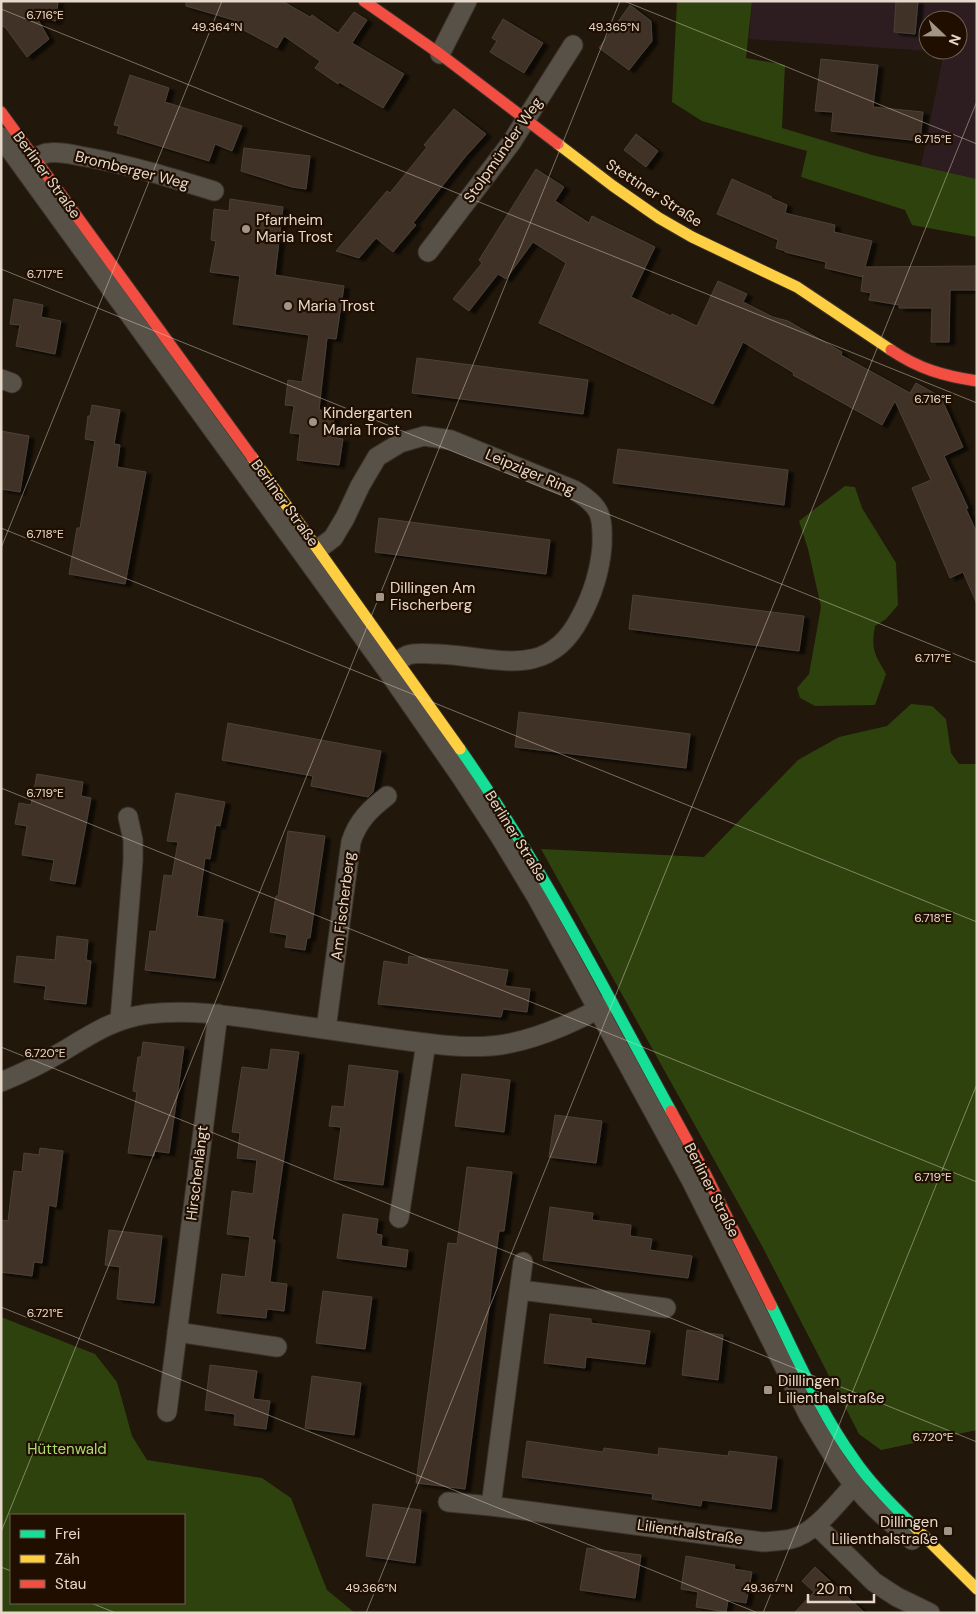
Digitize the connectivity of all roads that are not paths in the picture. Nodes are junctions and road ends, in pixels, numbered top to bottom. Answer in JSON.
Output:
{"nodes":[{"id":1,"x":364,"y":1,"type":"edge"},
{"id":2,"x":467,"y":1,"type":"edge"},
{"id":3,"x":573,"y":44,"type":"dead end"},
{"id":4,"x":440,"y":54,"type":"junction"},
{"id":5,"x":1,"y":112,"type":"edge"},
{"id":6,"x":526,"y":120,"type":"junction"},
{"id":7,"x":1,"y":137,"type":"edge"},
{"id":8,"x":29,"y":162,"type":"junction"},
{"id":9,"x":214,"y":190,"type":"dead end"},
{"id":10,"x":428,"y":252,"type":"dead end"},
{"id":11,"x":977,"y":381,"type":"edge"},
{"id":12,"x":312,"y":554,"type":"junction"},
{"id":13,"x":393,"y":666,"type":"junction"},
{"id":14,"x":386,"y":796,"type":"dead end"},
{"id":15,"x":128,"y":817,"type":"dead end"},
{"id":16,"x":605,"y":1006,"type":"junction"},
{"id":17,"x":218,"y":1014,"type":"junction"},
{"id":18,"x":120,"y":1020,"type":"junction"},
{"id":19,"x":326,"y":1029,"type":"junction"},
{"id":20,"x":426,"y":1044,"type":"junction"},
{"id":21,"x":1,"y":1082,"type":"edge"},
{"id":22,"x":399,"y":1218,"type":"dead end"},
{"id":23,"x":523,"y":1262,"type":"dead end"},
{"id":24,"x":520,"y":1290,"type":"junction"},
{"id":25,"x":666,"y":1308,"type":"dead end"},
{"id":26,"x":177,"y":1332,"type":"junction"},
{"id":27,"x":278,"y":1347,"type":"dead end"},
{"id":28,"x":167,"y":1412,"type":"dead end"},
{"id":29,"x":860,"y":1479,"type":"junction"},
{"id":30,"x":448,"y":1502,"type":"dead end"},
{"id":31,"x":491,"y":1506,"type":"junction"},
{"id":32,"x":816,"y":1525,"type":"junction"},
{"id":33,"x":977,"y":1589,"type":"edge"},
{"id":34,"x":977,"y":1596,"type":"edge"},
{"id":35,"x":930,"y":1613,"type":"edge"}],
"edges":[{"from":1,"to":4,"type":"street","name":"Stettiner Straße"},
{"from":2,"to":4,"type":"street"},
{"from":3,"to":6,"type":"street","name":"Stolpmünder Weg"},
{"from":4,"to":6,"type":"street","name":"Stettiner Straße"},
{"from":5,"to":8,"type":"street","name":"Berliner Straße"},
{"from":6,"to":10,"type":"street","name":"Stolpmünder Weg"},
{"from":6,"to":11,"type":"street","name":"Stettiner Straße"},
{"from":7,"to":8,"type":"street","name":"Berliner Straße"},
{"from":8,"to":9,"type":"street","name":"Bromberger Weg"},
{"from":8,"to":12,"type":"street","name":"Berliner Straße"},
{"from":12,"to":13,"type":"street","name":"Berliner Straße"},
{"from":12,"to":13,"type":"street","name":"Leipziger Ring"},
{"from":13,"to":16,"type":"street","name":"Berliner Straße"},
{"from":14,"to":19,"type":"street","name":"Am Fischerberg"},
{"from":15,"to":18,"type":"street"},
{"from":16,"to":20,"type":"street"},
{"from":16,"to":29,"type":"street","name":"Berliner Straße"},
{"from":17,"to":18,"type":"street"},
{"from":17,"to":19,"type":"street"},
{"from":17,"to":26,"type":"street","name":"Hirschenlängt"},
{"from":18,"to":21,"type":"street"},
{"from":19,"to":20,"type":"street"},
{"from":20,"to":22,"type":"street"},
{"from":23,"to":24,"type":"street"},
{"from":24,"to":25,"type":"street"},
{"from":24,"to":31,"type":"street"},
{"from":26,"to":27,"type":"street"},
{"from":26,"to":28,"type":"street","name":"Hirschenlängt"},
{"from":29,"to":32,"type":"street","name":"Lilienthalstraße"},
{"from":29,"to":33,"type":"street","name":"Berliner Straße"},
{"from":29,"to":34,"type":"street","name":"Berliner Straße"},
{"from":30,"to":31,"type":"street","name":"Lilienthalstraße"},
{"from":31,"to":32,"type":"street","name":"Lilienthalstraße"},
{"from":32,"to":35,"type":"street"}]}
